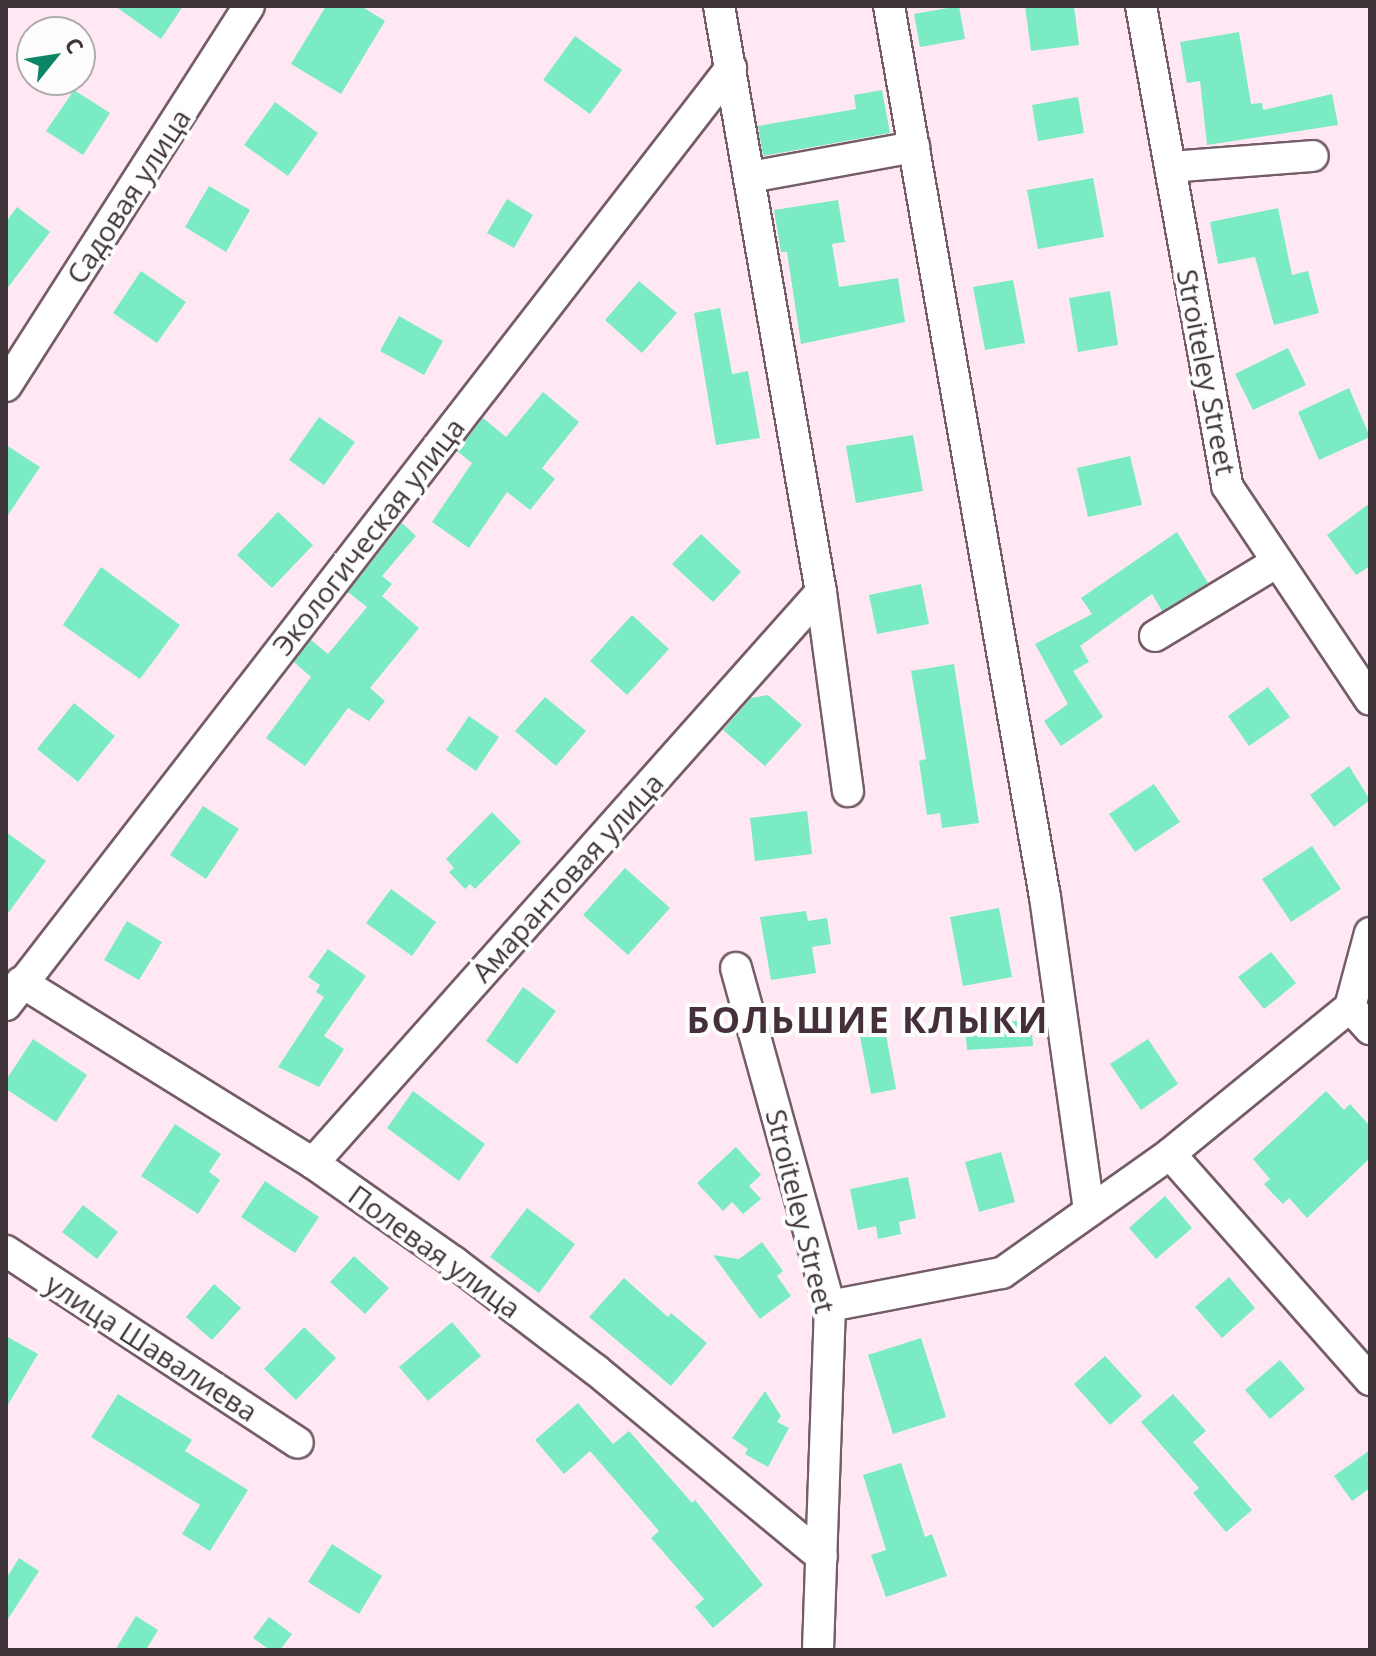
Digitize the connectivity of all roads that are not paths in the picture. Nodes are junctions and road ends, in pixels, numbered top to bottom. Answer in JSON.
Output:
{"nodes":[{"id":1,"x":249,"y":6,"type":"edge"},
{"id":2,"x":719,"y":6,"type":"edge"},
{"id":3,"x":889,"y":6,"type":"edge"},
{"id":4,"x":1141,"y":6,"type":"edge"},
{"id":5,"x":731,"y":68,"type":"junction"},
{"id":6,"x":914,"y":147,"type":"junction"},
{"id":7,"x":1313,"y":156,"type":"dead end"},
{"id":8,"x":1170,"y":167,"type":"junction"},
{"id":9,"x":750,"y":177,"type":"junction"},
{"id":10,"x":6,"y":386,"type":"edge"},
{"id":11,"x":1277,"y":562,"type":"junction"},
{"id":12,"x":821,"y":592,"type":"junction"},
{"id":13,"x":1155,"y":636,"type":"dead end"},
{"id":14,"x":1370,"y":700,"type":"edge"},
{"id":15,"x":848,"y":791,"type":"dead end"},
{"id":16,"x":1370,"y":933,"type":"edge"},
{"id":17,"x":736,"y":968,"type":"dead end"},
{"id":18,"x":14,"y":994,"type":"edge"},
{"id":19,"x":1360,"y":1018,"type":"edge"},
{"id":20,"x":1170,"y":1154,"type":"junction"},
{"id":21,"x":313,"y":1163,"type":"junction"},
{"id":22,"x":1089,"y":1211,"type":"junction"},
{"id":23,"x":6,"y":1251,"type":"edge"},
{"id":24,"x":830,"y":1306,"type":"junction"},
{"id":25,"x":1370,"y":1380,"type":"edge"},
{"id":26,"x":298,"y":1443,"type":"dead end"},
{"id":27,"x":822,"y":1557,"type":"junction"},
{"id":28,"x":818,"y":1650,"type":"edge"}],
"edges":[{"from":1,"to":10,"type":"street","name":"Садовая улица"},
{"from":2,"to":5,"type":"street"},
{"from":3,"to":6,"type":"street"},
{"from":4,"to":8,"type":"street","name":"Stroiteley Street"},
{"from":5,"to":9,"type":"street"},
{"from":5,"to":18,"type":"street","name":"Экологическая улица"},
{"from":6,"to":9,"type":"street"},
{"from":6,"to":22,"type":"street"},
{"from":7,"to":8,"type":"street"},
{"from":8,"to":11,"type":"street","name":"Stroiteley Street"},
{"from":9,"to":12,"type":"street"},
{"from":11,"to":13,"type":"street"},
{"from":11,"to":14,"type":"street","name":"Stroiteley Street"},
{"from":12,"to":15,"type":"street"},
{"from":12,"to":21,"type":"street","name":"Амарантовая улица"},
{"from":16,"to":19,"type":"street"},
{"from":17,"to":24,"type":"street","name":"Stroiteley Street"},
{"from":18,"to":21,"type":"street","name":"Полевая улица"},
{"from":19,"to":20,"type":"street"},
{"from":20,"to":22,"type":"street"},
{"from":20,"to":25,"type":"street"},
{"from":21,"to":27,"type":"street","name":"Полевая улица"},
{"from":22,"to":24,"type":"street"},
{"from":23,"to":26,"type":"street","name":"улица Шавалиева"},
{"from":24,"to":27,"type":"street","name":"Stroiteley Street"},
{"from":27,"to":28,"type":"street","name":"Stroiteley Street"}]}
